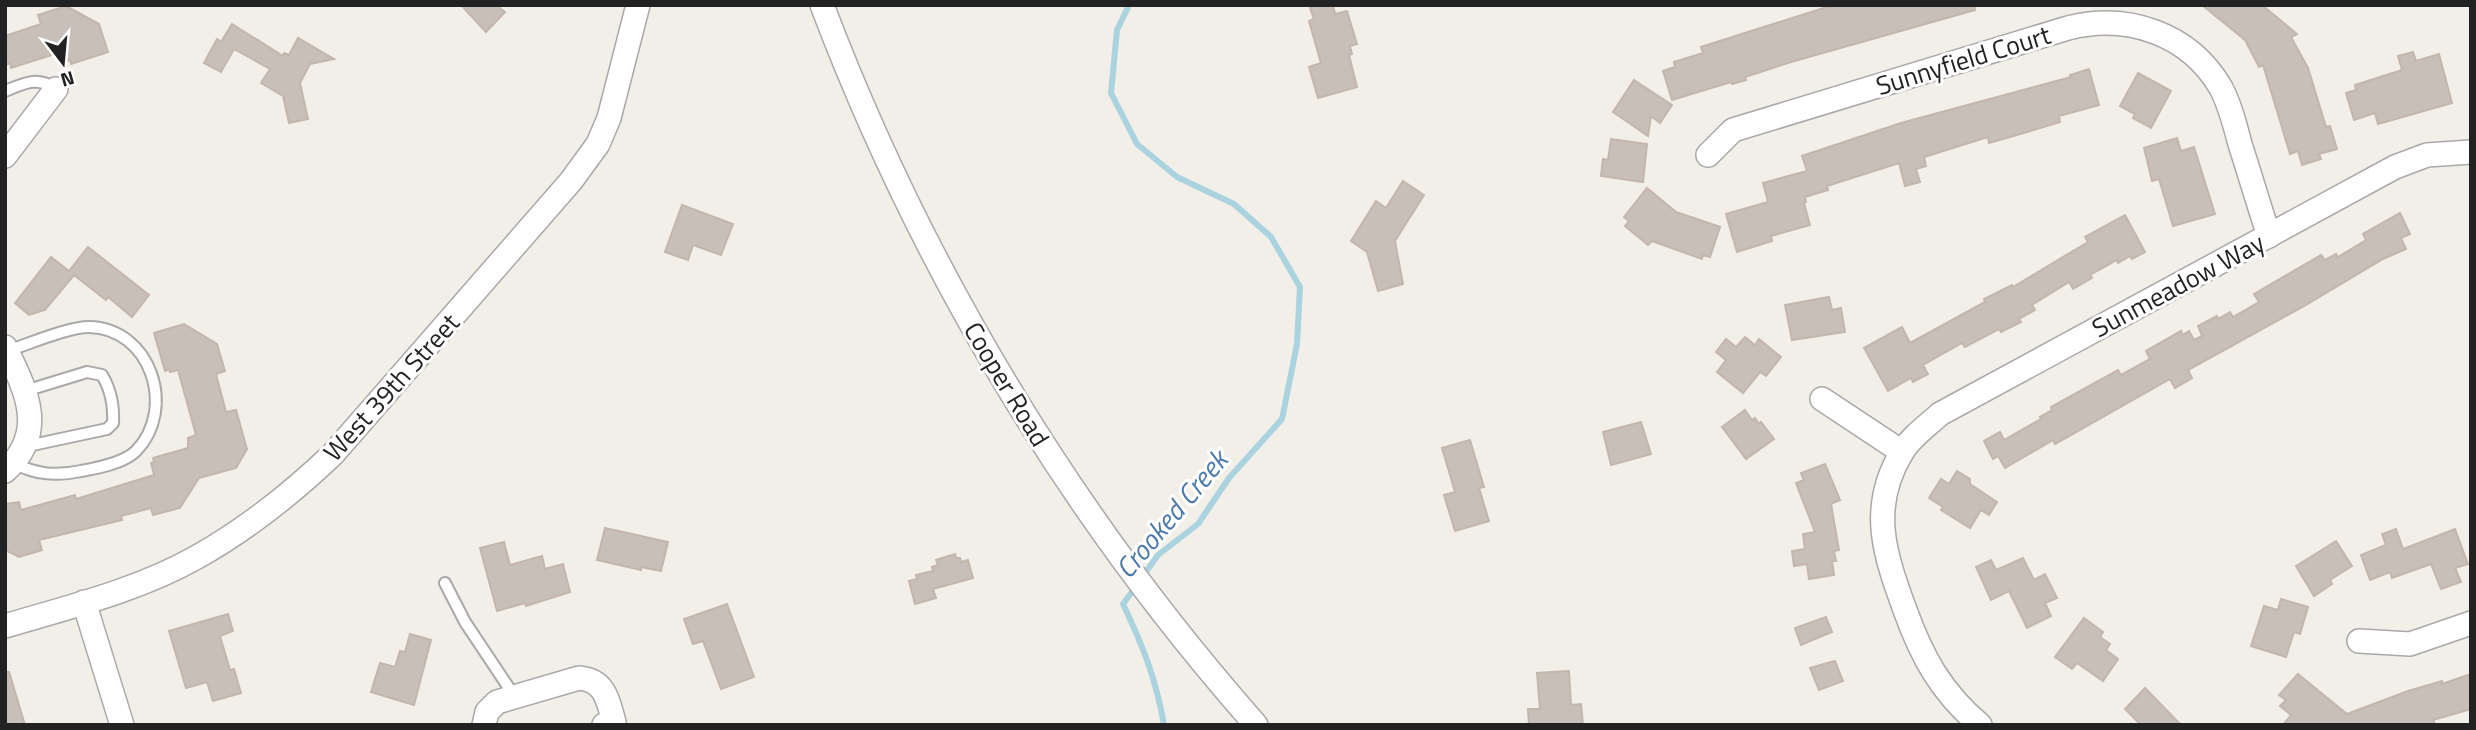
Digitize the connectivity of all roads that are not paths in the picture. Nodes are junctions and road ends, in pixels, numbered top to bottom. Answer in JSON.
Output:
{"nodes":[{"id":1,"x":638,"y":5,"type":"edge"},
{"id":2,"x":822,"y":5,"type":"edge"},
{"id":3,"x":56,"y":89,"type":"joint"},
{"id":4,"x":5,"y":91,"type":"edge"},
{"id":5,"x":2471,"y":152,"type":"edge"},
{"id":6,"x":1708,"y":155,"type":"dead end"},
{"id":7,"x":5,"y":156,"type":"edge"},
{"id":8,"x":2269,"y":236,"type":"junction"},
{"id":9,"x":6,"y":349,"type":"edge"},
{"id":10,"x":26,"y":391,"type":"junction"},
{"id":11,"x":1822,"y":399,"type":"dead end"},
{"id":12,"x":1902,"y":452,"type":"junction"},
{"id":13,"x":14,"y":460,"type":"edge"},
{"id":14,"x":445,"y":583,"type":"dead end"},
{"id":15,"x":84,"y":602,"type":"junction"},
{"id":16,"x":2471,"y":623,"type":"edge"},
{"id":17,"x":5,"y":626,"type":"edge"},
{"id":18,"x":2359,"y":641,"type":"dead end"},
{"id":19,"x":515,"y":696,"type":"junction"},
{"id":20,"x":611,"y":724,"type":"edge"},
{"id":21,"x":122,"y":725,"type":"edge"},
{"id":22,"x":484,"y":725,"type":"edge"},
{"id":23,"x":1256,"y":725,"type":"edge"},
{"id":24,"x":1980,"y":725,"type":"edge"}],
"edges":[{"from":1,"to":15,"type":"street","name":"West 39th Street"},
{"from":2,"to":23,"type":"street","name":"Cooper Road"},
{"from":3,"to":4,"type":"lane"},
{"from":3,"to":7,"type":"street"},
{"from":5,"to":8,"type":"street","name":"Sunmeadow Way"},
{"from":6,"to":8,"type":"street","name":"Sunnyfield Court"},
{"from":8,"to":12,"type":"street","name":"Sunmeadow Way"},
{"from":9,"to":10,"type":"street"},
{"from":9,"to":13,"type":"lane"},
{"from":10,"to":13,"type":"street"},
{"from":10,"to":13,"type":"lane"},
{"from":11,"to":12,"type":"street"},
{"from":12,"to":24,"type":"street","name":"Sunmeadow Way"},
{"from":14,"to":19,"type":"lane"},
{"from":15,"to":17,"type":"street","name":"West 39th Street"},
{"from":15,"to":21,"type":"street"},
{"from":16,"to":18,"type":"street"},
{"from":19,"to":20,"type":"street"},
{"from":19,"to":22,"type":"street"}]}
